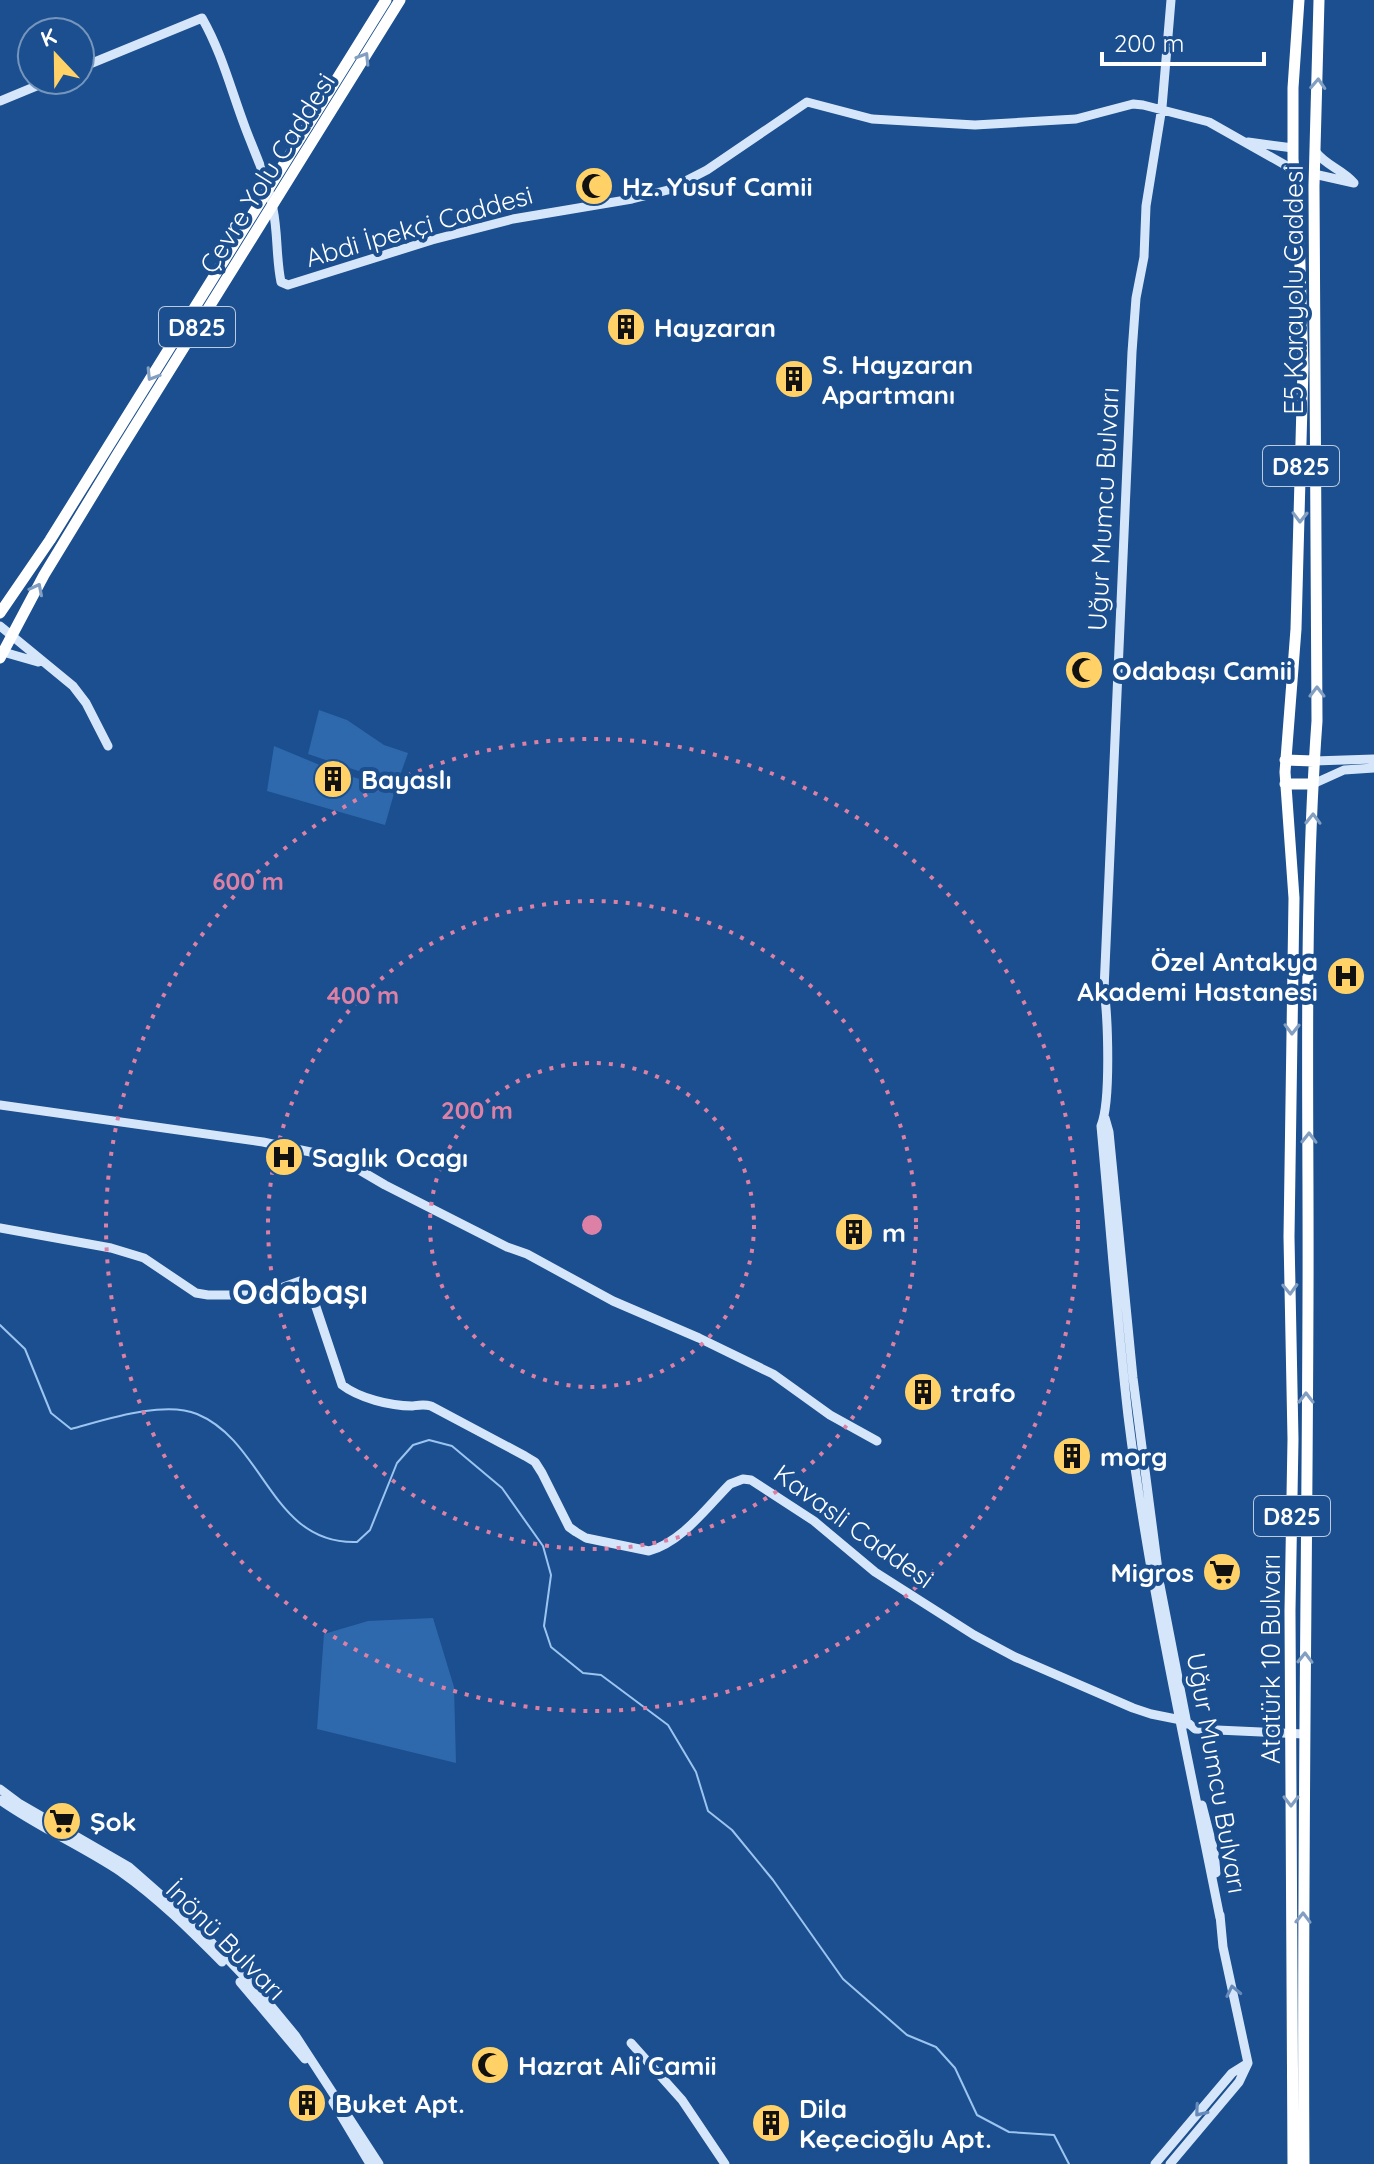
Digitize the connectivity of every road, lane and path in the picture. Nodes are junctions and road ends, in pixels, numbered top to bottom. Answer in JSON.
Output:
{"nodes":[{"id":1,"x":386,"y":0,"type":"edge"},
{"id":2,"x":400,"y":0,"type":"edge"},
{"id":3,"x":1171,"y":0,"type":"edge"},
{"id":4,"x":1299,"y":0,"type":"edge"},
{"id":5,"x":1319,"y":0,"type":"edge"},
{"id":6,"x":96,"y":61,"type":"edge"},
{"id":7,"x":1161,"y":109,"type":"junction"},
{"id":8,"x":1234,"y":136,"type":"junction"},
{"id":9,"x":1293,"y":148,"type":"junction"},
{"id":10,"x":1315,"y":151,"type":"junction"},
{"id":11,"x":1294,"y":170,"type":"junction"},
{"id":12,"x":1314,"y":174,"type":"junction"},
{"id":13,"x":268,"y":187,"type":"junction"},
{"id":14,"x":273,"y":206,"type":"junction"},
{"id":15,"x":0,"y":613,"type":"edge"},
{"id":16,"x":0,"y":626,"type":"edge"},
{"id":17,"x":13,"y":636,"type":"junction"},
{"id":18,"x":2,"y":653,"type":"edge"},
{"id":19,"x":51,"y":670,"type":"junction"},
{"id":20,"x":108,"y":746,"type":"dead end"},
{"id":21,"x":1374,"y":759,"type":"edge"},
{"id":22,"x":1285,"y":760,"type":"junction"},
{"id":23,"x":1314,"y":761,"type":"junction"},
{"id":24,"x":1374,"y":768,"type":"edge"},
{"id":25,"x":1285,"y":784,"type":"junction"},
{"id":26,"x":1313,"y":784,"type":"junction"},
{"id":27,"x":1292,"y":867,"type":"joint"},
{"id":28,"x":1311,"y":869,"type":"joint"},
{"id":29,"x":0,"y":1105,"type":"edge"},
{"id":30,"x":0,"y":1228,"type":"edge"},
{"id":31,"x":877,"y":1441,"type":"dead end"},
{"id":32,"x":1182,"y":1720,"type":"junction"},
{"id":33,"x":1304,"y":1734,"type":"junction"},
{"id":34,"x":1291,"y":1735,"type":"junction"},
{"id":35,"x":0,"y":1789,"type":"edge"},
{"id":36,"x":0,"y":1800,"type":"edge"},
{"id":37,"x":631,"y":2043,"type":"dead end"},
{"id":38,"x":1248,"y":2063,"type":"junction"},
{"id":39,"x":370,"y":2164,"type":"edge"},
{"id":40,"x":379,"y":2164,"type":"edge"},
{"id":41,"x":725,"y":2164,"type":"edge"},
{"id":42,"x":1155,"y":2164,"type":"edge"},
{"id":43,"x":1170,"y":2164,"type":"edge"},
{"id":44,"x":1293,"y":2164,"type":"edge"},
{"id":45,"x":1304,"y":2164,"type":"edge"}],
"edges":[{"from":1,"to":13,"type":"highway","name":"Çevre Yolu Caddesi","number":"D825"},
{"from":14,"to":2,"type":"highway","name":"Çevre Yolu Caddesi","number":"D825","one_way":true},
{"from":3,"to":7,"type":"street","name":"Uğur Mumcu Bulvarı"},
{"from":4,"to":9,"type":"highway","name":"E5 Karayolu Caddesi","number":"D825"},
{"from":10,"to":5,"type":"highway","name":"E5 Karayolu Caddesi","number":"D825","one_way":true},
{"from":6,"to":13,"type":"street","name":"Abdi İpekçi Caddesi"},
{"from":7,"to":8,"type":"street"},
{"from":7,"to":14,"type":"street","name":"Abdi İpekçi Caddesi"},
{"from":7,"to":32,"type":"street","name":"Uğur Mumcu Bulvarı"},
{"from":8,"to":9,"type":"street"},
{"from":8,"to":11,"type":"street"},
{"from":9,"to":10,"type":"highway"},
{"from":9,"to":11,"type":"highway","name":"E5 Karayolu Caddesi","number":"D825"},
{"from":10,"to":12,"type":"highway","name":"E5 Karayolu Caddesi","number":"D825"},
{"from":10,"to":12,"type":"street"},
{"from":11,"to":12,"type":"highway"},
{"from":11,"to":22,"type":"highway","name":"E5 Karayolu Caddesi","number":"D825","one_way":true},
{"from":23,"to":12,"type":"highway","name":"E5 Karayolu Caddesi","number":"D825","one_way":true},
{"from":13,"to":14,"type":"street","name":"Abdi İpekçi Caddesi"},
{"from":13,"to":15,"type":"highway","name":"Çevre Yolu Caddesi","number":"D825","one_way":true},
{"from":17,"to":14,"type":"highway","name":"Çevre Yolu Caddesi","number":"D825","one_way":true},
{"from":16,"to":17,"type":"street"},
{"from":17,"to":18,"type":"highway","name":"Çevre Yolu Caddesi","number":"D825"},
{"from":17,"to":19,"type":"street"},
{"from":18,"to":19,"type":"street"},
{"from":19,"to":20,"type":"street"},
{"from":21,"to":23,"type":"street"},
{"from":22,"to":23,"type":"highway"},
{"from":22,"to":25,"type":"highway","name":"E5 Karayolu Caddesi","number":"D825"},
{"from":23,"to":26,"type":"highway","name":"E5 Karayolu Caddesi","number":"D825"},
{"from":24,"to":26,"type":"street"},
{"from":25,"to":26,"type":"highway"},
{"from":25,"to":27,"type":"highway","name":"E5 Karayolu Caddesi","number":"D825"},
{"from":28,"to":26,"type":"highway","name":"E5 Karayolu Caddesi","number":"D825","one_way":true},
{"from":27,"to":34,"type":"highway","name":"Atatürk 10 Bulvarı","number":"D825","one_way":true},
{"from":33,"to":28,"type":"highway","name":"Atatürk 10 Bulvarı","number":"D825","one_way":true},
{"from":29,"to":31,"type":"street"},
{"from":30,"to":32,"type":"street","name":"Kavasli Caddesi"},
{"from":32,"to":34,"type":"street","name":"Kavasli Caddesi"},
{"from":38,"to":32,"type":"street","name":"Uğur Mumcu Bulvarı","one_way":true},
{"from":33,"to":34,"type":"street","name":"Kavasli Caddesi"},
{"from":45,"to":33,"type":"highway","name":"Atatürk 10 Bulvarı","number":"D825","one_way":true},
{"from":34,"to":44,"type":"highway","name":"Atatürk 10 Bulvarı","number":"D825","one_way":true},
{"from":35,"to":40,"type":"street","name":"İnönü Bulvarı"},
{"from":36,"to":39,"type":"street","name":"İnönü Bulvarı"},
{"from":37,"to":41,"type":"street"},
{"from":38,"to":42,"type":"street","one_way":true},
{"from":38,"to":43,"type":"street"}]}
